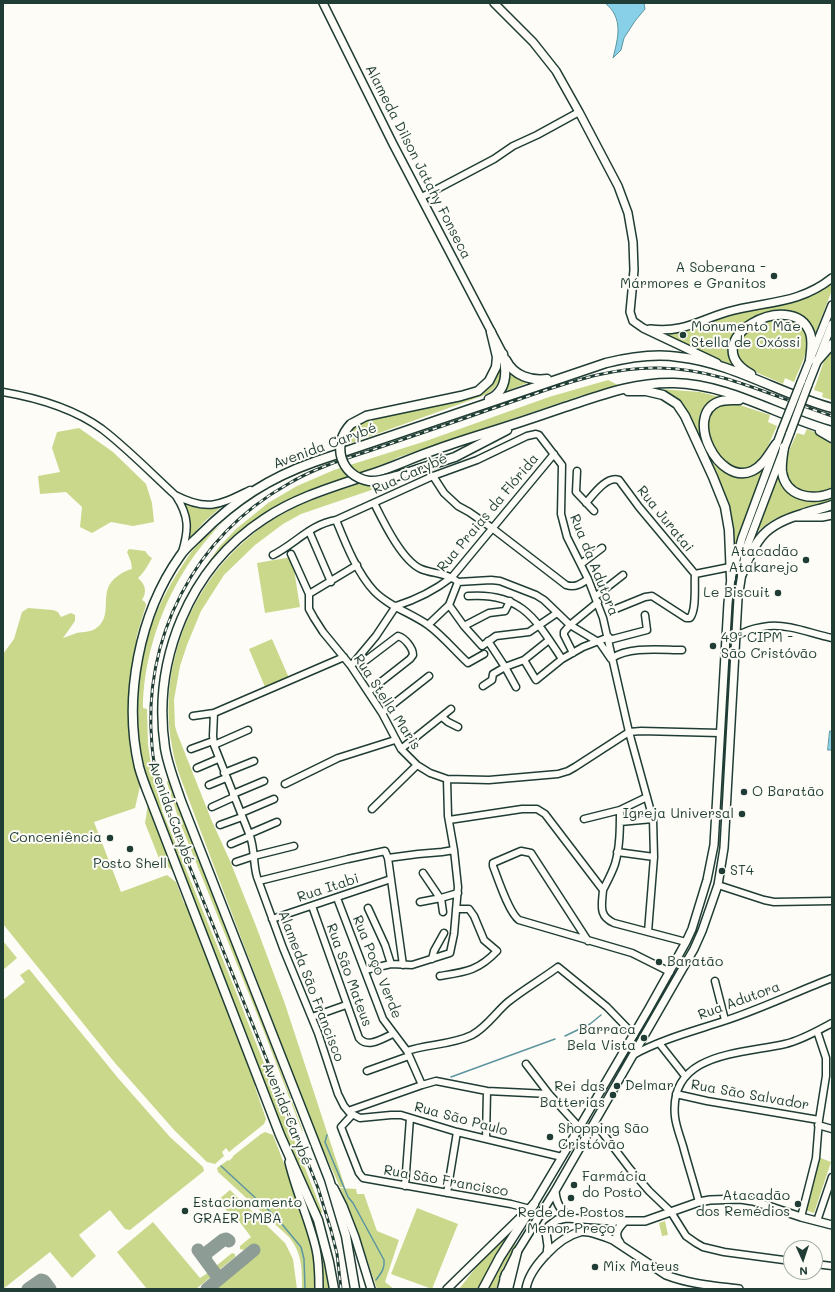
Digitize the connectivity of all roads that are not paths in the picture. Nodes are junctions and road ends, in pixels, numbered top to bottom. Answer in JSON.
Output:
{"nodes":[{"id":1,"x":323,"y":3,"type":"edge"},
{"id":2,"x":494,"y":3,"type":"edge"},
{"id":3,"x":579,"y":112,"type":"junction"},
{"id":4,"x":422,"y":197,"type":"junction"},
{"id":5,"x":832,"y":278,"type":"edge"},
{"id":6,"x":832,"y":305,"type":"edge"},
{"id":7,"x":832,"y":324,"type":"edge"},
{"id":8,"x":643,"y":328,"type":"junction"},
{"id":9,"x":491,"y":332,"type":"joint"},
{"id":10,"x":832,"y":344,"type":"edge"},
{"id":11,"x":499,"y":353,"type":"junction"},
{"id":12,"x":814,"y":361,"type":"junction"},
{"id":13,"x":577,"y":372,"type":"junction"},
{"id":14,"x":747,"y":376,"type":"junction"},
{"id":15,"x":804,"y":383,"type":"junction"},
{"id":16,"x":772,"y":386,"type":"junction"},
{"id":17,"x":613,"y":391,"type":"junction"},
{"id":18,"x":3,"y":392,"type":"edge"},
{"id":19,"x":749,"y":401,"type":"junction"},
{"id":20,"x":832,"y":408,"type":"edge"},
{"id":21,"x":435,"y":421,"type":"junction"},
{"id":22,"x":522,"y":422,"type":"junction"},
{"id":23,"x":804,"y":422,"type":"junction"},
{"id":24,"x":832,"y":431,"type":"edge"},
{"id":25,"x":832,"y":438,"type":"edge"},
{"id":26,"x":780,"y":446,"type":"junction"},
{"id":27,"x":554,"y":454,"type":"junction"},
{"id":28,"x":577,"y":471,"type":"dead end"},
{"id":29,"x":433,"y":476,"type":"junction"},
{"id":30,"x":262,"y":484,"type":"junction"},
{"id":31,"x":832,"y":493,"type":"edge"},
{"id":32,"x":175,"y":495,"type":"junction"},
{"id":33,"x":586,"y":502,"type":"junction"},
{"id":34,"x":374,"y":503,"type":"junction"},
{"id":35,"x":832,"y":505,"type":"edge"},
{"id":36,"x":594,"y":511,"type":"dead end"},
{"id":37,"x":832,"y":515,"type":"edge"},
{"id":38,"x":787,"y":518,"type":"junction"},
{"id":39,"x":336,"y":520,"type":"junction"},
{"id":40,"x":492,"y":528,"type":"junction"},
{"id":41,"x":309,"y":531,"type":"junction"},
{"id":42,"x":602,"y":548,"type":"dead end"},
{"id":43,"x":291,"y":554,"type":"dead end"},
{"id":44,"x":181,"y":555,"type":"junction"},
{"id":45,"x":273,"y":555,"type":"dead end"},
{"id":46,"x":581,"y":564,"type":"junction"},
{"id":47,"x":357,"y":565,"type":"junction"},
{"id":48,"x":730,"y":567,"type":"junction"},
{"id":49,"x":695,"y":574,"type":"junction"},
{"id":50,"x":742,"y":574,"type":"junction"},
{"id":51,"x":623,"y":575,"type":"dead end"},
{"id":52,"x":452,"y":577,"type":"junction"},
{"id":53,"x":731,"y":578,"type":"junction"},
{"id":54,"x":588,"y":579,"type":"junction"},
{"id":55,"x":331,"y":582,"type":"junction"},
{"id":56,"x":458,"y":582,"type":"junction"},
{"id":57,"x":309,"y":594,"type":"junction"},
{"id":58,"x":468,"y":596,"type":"dead end"},
{"id":59,"x":596,"y":596,"type":"junction"},
{"id":60,"x":510,"y":601,"type":"junction"},
{"id":61,"x":598,"y":602,"type":"junction"},
{"id":62,"x":449,"y":604,"type":"junction"},
{"id":63,"x":396,"y":606,"type":"junction"},
{"id":64,"x":613,"y":610,"type":"dead end"},
{"id":65,"x":557,"y":613,"type":"junction"},
{"id":66,"x":644,"y":615,"type":"dead end"},
{"id":67,"x":428,"y":625,"type":"junction"},
{"id":68,"x":570,"y":625,"type":"junction"},
{"id":69,"x":464,"y":626,"type":"junction"},
{"id":70,"x":539,"y":626,"type":"junction"},
{"id":71,"x":736,"y":635,"type":"junction"},
{"id":72,"x":832,"y":638,"type":"edge"},
{"id":73,"x":609,"y":639,"type":"junction"},
{"id":74,"x":549,"y":640,"type":"junction"},
{"id":75,"x":488,"y":641,"type":"junction"},
{"id":76,"x":598,"y":642,"type":"junction"},
{"id":77,"x":682,"y":650,"type":"dead end"},
{"id":78,"x":573,"y":653,"type":"junction"},
{"id":79,"x":484,"y":654,"type":"dead end"},
{"id":80,"x":344,"y":657,"type":"junction"},
{"id":81,"x":562,"y":659,"type":"junction"},
{"id":82,"x":613,"y":659,"type":"junction"},
{"id":83,"x":524,"y":660,"type":"junction"},
{"id":84,"x":365,"y":661,"type":"dead end"},
{"id":85,"x":351,"y":666,"type":"junction"},
{"id":86,"x":505,"y":667,"type":"junction"},
{"id":87,"x":430,"y":676,"type":"dead end"},
{"id":88,"x":483,"y":686,"type":"dead end"},
{"id":89,"x":516,"y":687,"type":"dead end"},
{"id":90,"x":368,"y":692,"type":"junction"},
{"id":91,"x":452,"y":709,"type":"dead end"},
{"id":92,"x":214,"y":713,"type":"junction"},
{"id":93,"x":382,"y":713,"type":"junction"},
{"id":94,"x":193,"y":716,"type":"dead end"},
{"id":95,"x":442,"y":717,"type":"junction"},
{"id":96,"x":458,"y":727,"type":"dead end"},
{"id":97,"x":248,"y":730,"type":"dead end"},
{"id":98,"x":629,"y":732,"type":"junction"},
{"id":99,"x":720,"y":733,"type":"junction"},
{"id":100,"x":395,"y":740,"type":"junction"},
{"id":101,"x":213,"y":743,"type":"junction"},
{"id":102,"x":191,"y":749,"type":"dead end"},
{"id":103,"x":401,"y":750,"type":"junction"},
{"id":104,"x":218,"y":759,"type":"junction"},
{"id":105,"x":254,"y":761,"type":"dead end"},
{"id":106,"x":417,"y":765,"type":"junction"},
{"id":107,"x":197,"y":768,"type":"dead end"},
{"id":108,"x":225,"y":775,"type":"junction"},
{"id":109,"x":447,"y":779,"type":"junction"},
{"id":110,"x":264,"y":781,"type":"dead end"},
{"id":111,"x":284,"y":784,"type":"dead end"},
{"id":112,"x":209,"y":785,"type":"dead end"},
{"id":113,"x":233,"y":795,"type":"junction"},
{"id":114,"x":647,"y":797,"type":"junction"},
{"id":115,"x":274,"y":799,"type":"dead end"},
{"id":116,"x":212,"y":808,"type":"dead end"},
{"id":117,"x":372,"y":810,"type":"dead end"},
{"id":118,"x":620,"y":810,"type":"junction"},
{"id":119,"x":242,"y":815,"type":"junction"},
{"id":120,"x":584,"y":819,"type":"dead end"},
{"id":121,"x":653,"y":819,"type":"junction"},
{"id":122,"x":449,"y":820,"type":"junction"},
{"id":123,"x":276,"y":822,"type":"dead end"},
{"id":124,"x":620,"y":822,"type":"junction"},
{"id":125,"x":220,"y":825,"type":"dead end"},
{"id":126,"x":250,"y":835,"type":"junction"},
{"id":127,"x":231,"y":844,"type":"dead end"},
{"id":128,"x":294,"y":846,"type":"dead end"},
{"id":129,"x":454,"y":850,"type":"junction"},
{"id":130,"x":618,"y":852,"type":"junction"},
{"id":131,"x":254,"y":856,"type":"junction"},
{"id":132,"x":388,"y":856,"type":"junction"},
{"id":133,"x":654,"y":857,"type":"junction"},
{"id":134,"x":236,"y":862,"type":"dead end"},
{"id":135,"x":423,"y":873,"type":"dead end"},
{"id":136,"x":391,"y":880,"type":"junction"},
{"id":137,"x":259,"y":882,"type":"junction"},
{"id":138,"x":718,"y":885,"type":"junction"},
{"id":139,"x":603,"y":890,"type":"junction"},
{"id":140,"x":458,"y":894,"type":"junction"},
{"id":141,"x":337,"y":898,"type":"junction"},
{"id":142,"x":441,"y":898,"type":"junction"},
{"id":143,"x":832,"y":901,"type":"edge"},
{"id":144,"x":420,"y":902,"type":"dead end"},
{"id":145,"x":312,"y":906,"type":"junction"},
{"id":146,"x":368,"y":908,"type":"dead end"},
{"id":147,"x":456,"y":909,"type":"junction"},
{"id":148,"x":443,"y":912,"type":"dead end"},
{"id":149,"x":272,"y":919,"type":"junction"},
{"id":150,"x":648,"y":932,"type":"junction"},
{"id":151,"x":444,"y":933,"type":"dead end"},
{"id":152,"x":588,"y":941,"type":"junction"},
{"id":153,"x":686,"y":942,"type":"junction"},
{"id":154,"x":432,"y":959,"type":"junction"},
{"id":155,"x":391,"y":964,"type":"junction"},
{"id":156,"x":403,"y":965,"type":"junction"},
{"id":157,"x":365,"y":970,"type":"junction"},
{"id":158,"x":670,"y":972,"type":"junction"},
{"id":159,"x":440,"y":976,"type":"dead end"},
{"id":160,"x":832,"y":978,"type":"edge"},
{"id":161,"x":715,"y":981,"type":"dead end"},
{"id":162,"x":346,"y":1005,"type":"junction"},
{"id":163,"x":312,"y":1017,"type":"junction"},
{"id":164,"x":726,"y":1020,"type":"junction"},
{"id":165,"x":832,"y":1023,"type":"edge"},
{"id":166,"x":817,"y":1031,"type":"junction"},
{"id":167,"x":646,"y":1033,"type":"junction"},
{"id":168,"x":393,"y":1034,"type":"junction"},
{"id":169,"x":634,"y":1035,"type":"junction"},
{"id":170,"x":656,"y":1044,"type":"junction"},
{"id":171,"x":408,"y":1053,"type":"junction"},
{"id":172,"x":633,"y":1055,"type":"junction"},
{"id":173,"x":526,"y":1064,"type":"dead end"},
{"id":174,"x":367,"y":1071,"type":"dead end"},
{"id":175,"x":685,"y":1076,"type":"junction"},
{"id":176,"x":422,"y":1085,"type":"junction"},
{"id":177,"x":487,"y":1091,"type":"junction"},
{"id":178,"x":549,"y":1094,"type":"junction"},
{"id":179,"x":676,"y":1094,"type":"junction"},
{"id":180,"x":350,"y":1113,"type":"junction"},
{"id":181,"x":410,"y":1118,"type":"junction"},
{"id":182,"x":595,"y":1122,"type":"junction"},
{"id":183,"x":819,"y":1122,"type":"junction"},
{"id":184,"x":579,"y":1127,"type":"junction"},
{"id":185,"x":832,"y":1129,"type":"edge"},
{"id":186,"x":457,"y":1132,"type":"junction"},
{"id":187,"x":486,"y":1139,"type":"junction"},
{"id":188,"x":286,"y":1148,"type":"junction"},
{"id":189,"x":562,"y":1157,"type":"junction"},
{"id":190,"x":832,"y":1177,"type":"edge"},
{"id":191,"x":329,"y":1179,"type":"junction"},
{"id":192,"x":405,"y":1186,"type":"junction"},
{"id":193,"x":555,"y":1191,"type":"junction"},
{"id":194,"x":447,"y":1193,"type":"junction"},
{"id":195,"x":699,"y":1202,"type":"junction"},
{"id":196,"x":532,"y":1206,"type":"junction"},
{"id":197,"x":671,"y":1212,"type":"junction"},
{"id":198,"x":801,"y":1217,"type":"junction"},
{"id":199,"x":572,"y":1218,"type":"junction"},
{"id":200,"x":612,"y":1221,"type":"junction"},
{"id":201,"x":625,"y":1221,"type":"junction"},
{"id":202,"x":817,"y":1221,"type":"junction"},
{"id":203,"x":832,"y":1225,"type":"edge"},
{"id":204,"x":546,"y":1236,"type":"junction"},
{"id":205,"x":604,"y":1236,"type":"junction"},
{"id":206,"x":562,"y":1241,"type":"junction"},
{"id":207,"x":620,"y":1244,"type":"junction"},
{"id":208,"x":517,"y":1252,"type":"junction"},
{"id":209,"x":547,"y":1254,"type":"junction"},
{"id":210,"x":783,"y":1260,"type":"edge"},
{"id":211,"x":508,"y":1269,"type":"joint"},
{"id":212,"x":365,"y":1271,"type":"junction"},
{"id":213,"x":461,"y":1276,"type":"junction"},
{"id":214,"x":319,"y":1289,"type":"edge"},
{"id":215,"x":334,"y":1289,"type":"edge"},
{"id":216,"x":355,"y":1289,"type":"edge"},
{"id":217,"x":368,"y":1289,"type":"edge"},
{"id":218,"x":371,"y":1289,"type":"edge"},
{"id":219,"x":447,"y":1289,"type":"edge"},
{"id":220,"x":455,"y":1289,"type":"edge"},
{"id":221,"x":483,"y":1289,"type":"edge"},
{"id":222,"x":500,"y":1289,"type":"edge"},
{"id":223,"x":508,"y":1289,"type":"edge"},
{"id":224,"x":524,"y":1289,"type":"edge"},
{"id":225,"x":739,"y":1289,"type":"edge"}],
"edges":[{"from":1,"to":4,"type":"main road","name":"Alameda Dilson Jatahy Fonseca"},
{"from":2,"to":3,"type":"main road"},
{"from":3,"to":4,"type":"street"},
{"from":3,"to":8,"type":"main road"},
{"from":4,"to":9,"type":"main road","name":"Alameda Dilson Jatahy Fonseca"},
{"from":5,"to":8,"type":"main road"},
{"from":6,"to":12,"type":"main road"},
{"from":7,"to":12,"type":"main road"},
{"from":8,"to":14,"type":"main road"},
{"from":9,"to":11,"type":"highway"},
{"from":10,"to":12,"type":"highway"},
{"from":11,"to":13,"type":"highway"},
{"from":11,"to":21,"type":"highway"},
{"from":11,"to":22,"type":"highway","bridge":true},
{"from":12,"to":15,"type":"main road"},
{"from":12,"to":16,"type":"highway"},
{"from":13,"to":14,"type":"highway","name":"Avenida Carybé"},
{"from":13,"to":21,"type":"highway","name":"Avenida Carybé"},
{"from":14,"to":16,"type":"highway","name":"Avenida Carybé"},
{"from":15,"to":26,"type":"main road","bridge":true},
{"from":15,"to":26,"type":"main road","bridge":true},
{"from":16,"to":20,"type":"highway","name":"Avenida Carybé"},
{"from":17,"to":19,"type":"highway","name":"Avenida Carybé"},
{"from":17,"to":22,"type":"highway","name":"Avenida Carybé"},
{"from":17,"to":48,"type":"highway"},
{"from":18,"to":32,"type":"street"},
{"from":19,"to":23,"type":"highway","name":"Avenida Carybé"},
{"from":19,"to":26,"type":"highway"},
{"from":21,"to":30,"type":"highway","name":"Avenida Carybé"},
{"from":22,"to":191,"type":"highway","name":"Avenida Carybé"},
{"from":23,"to":24,"type":"highway"},
{"from":23,"to":25,"type":"highway"},
{"from":26,"to":31,"type":"highway"},
{"from":26,"to":50,"type":"main road"},
{"from":26,"to":53,"type":"main road"},
{"from":27,"to":29,"type":"street","name":"Rua Carybé"},
{"from":27,"to":40,"type":"street","name":"Rua Praias da Flórida"},
{"from":27,"to":46,"type":"street","name":"Rua da Adutora"},
{"from":28,"to":33,"type":"street"},
{"from":29,"to":34,"type":"street","name":"Rua Carybé"},
{"from":29,"to":40,"type":"street"},
{"from":30,"to":32,"type":"street"},
{"from":30,"to":44,"type":"highway","name":"Avenida Carybé"},
{"from":32,"to":44,"type":"street"},
{"from":33,"to":36,"type":"street"},
{"from":33,"to":49,"type":"street","name":"Rua Juratai"},
{"from":34,"to":39,"type":"street","name":"Rua Carybé"},
{"from":34,"to":52,"type":"street"},
{"from":35,"to":38,"type":"highway"},
{"from":37,"to":38,"type":"main road"},
{"from":38,"to":50,"type":"highway"},
{"from":39,"to":41,"type":"street","name":"Rua Carybé"},
{"from":39,"to":47,"type":"street"},
{"from":40,"to":52,"type":"street","name":"Rua Praias da Flórida"},
{"from":40,"to":54,"type":"street"},
{"from":41,"to":45,"type":"street","name":"Rua Carybé"},
{"from":41,"to":55,"type":"street"},
{"from":42,"to":46,"type":"street"},
{"from":43,"to":57,"type":"street","name":"Rua Stella Maris"},
{"from":44,"to":188,"type":"highway","name":"Avenida Carybé"},
{"from":46,"to":54,"type":"street","name":"Rua da Adutora"},
{"from":47,"to":55,"type":"street"},
{"from":47,"to":63,"type":"street"},
{"from":48,"to":49,"type":"street"},
{"from":48,"to":53,"type":"highway"},
{"from":49,"to":64,"type":"street"},
{"from":50,"to":71,"type":"main road"},
{"from":51,"to":59,"type":"street"},
{"from":52,"to":56,"type":"street"},
{"from":52,"to":63,"type":"street","name":"Rua Praias da Flórida"},
{"from":53,"to":99,"type":"main road"},
{"from":54,"to":59,"type":"street","name":"Rua da Adutora"},
{"from":55,"to":57,"type":"street"},
{"from":56,"to":62,"type":"street"},
{"from":56,"to":65,"type":"street"},
{"from":57,"to":80,"type":"street","name":"Rua Stella Maris"},
{"from":58,"to":60,"type":"street"},
{"from":59,"to":61,"type":"street","name":"Rua da Adutora"},
{"from":60,"to":69,"type":"street"},
{"from":60,"to":70,"type":"street"},
{"from":61,"to":68,"type":"street"},
{"from":61,"to":73,"type":"street","name":"Rua da Adutora"},
{"from":62,"to":67,"type":"street"},
{"from":62,"to":69,"type":"street"},
{"from":63,"to":67,"type":"street"},
{"from":63,"to":85,"type":"street"},
{"from":65,"to":68,"type":"street"},
{"from":65,"to":70,"type":"street"},
{"from":66,"to":73,"type":"street"},
{"from":67,"to":79,"type":"street"},
{"from":68,"to":76,"type":"street"},
{"from":68,"to":78,"type":"street"},
{"from":69,"to":75,"type":"street"},
{"from":70,"to":74,"type":"street"},
{"from":70,"to":75,"type":"street"},
{"from":71,"to":72,"type":"street"},
{"from":71,"to":138,"type":"main road"},
{"from":73,"to":76,"type":"street"},
{"from":73,"to":82,"type":"street","name":"Rua da Adutora"},
{"from":74,"to":81,"type":"street"},
{"from":74,"to":83,"type":"street"},
{"from":75,"to":86,"type":"street"},
{"from":76,"to":78,"type":"street"},
{"from":76,"to":82,"type":"street"},
{"from":77,"to":82,"type":"street"},
{"from":78,"to":81,"type":"street"},
{"from":80,"to":85,"type":"street","name":"Rua Stella Maris"},
{"from":80,"to":92,"type":"street"},
{"from":81,"to":83,"type":"street"},
{"from":82,"to":98,"type":"street","name":"Rua da Adutora"},
{"from":83,"to":86,"type":"street"},
{"from":84,"to":90,"type":"street"},
{"from":85,"to":90,"type":"street","name":"Rua Stella Maris"},
{"from":86,"to":88,"type":"street"},
{"from":86,"to":89,"type":"street"},
{"from":87,"to":93,"type":"street"},
{"from":90,"to":93,"type":"street","name":"Rua Stella Maris"},
{"from":91,"to":95,"type":"street"},
{"from":92,"to":94,"type":"street"},
{"from":92,"to":101,"type":"street","name":"Alameda São Francisco"},
{"from":93,"to":100,"type":"street","name":"Rua Stella Maris"},
{"from":95,"to":96,"type":"street"},
{"from":95,"to":103,"type":"street"},
{"from":97,"to":101,"type":"street"},
{"from":98,"to":99,"type":"street"},
{"from":98,"to":109,"type":"street","name":"Rua Stella Maris"},
{"from":98,"to":114,"type":"street","name":"Rua da Adutora"},
{"from":99,"to":153,"type":"main road"},
{"from":100,"to":103,"type":"street","name":"Rua Stella Maris"},
{"from":100,"to":111,"type":"street"},
{"from":101,"to":102,"type":"street"},
{"from":101,"to":104,"type":"street","name":"Alameda São Francisco"},
{"from":103,"to":106,"type":"street","name":"Rua Stella Maris"},
{"from":104,"to":107,"type":"street"},
{"from":104,"to":108,"type":"street","name":"Alameda São Francisco"},
{"from":105,"to":108,"type":"street"},
{"from":106,"to":109,"type":"street","name":"Rua Stella Maris"},
{"from":106,"to":117,"type":"street"},
{"from":108,"to":112,"type":"street"},
{"from":108,"to":113,"type":"street","name":"Alameda São Francisco"},
{"from":109,"to":122,"type":"street"},
{"from":110,"to":113,"type":"street"},
{"from":113,"to":116,"type":"street"},
{"from":113,"to":119,"type":"street","name":"Alameda São Francisco"},
{"from":114,"to":118,"type":"street"},
{"from":114,"to":121,"type":"street","name":"Rua da Adutora"},
{"from":115,"to":119,"type":"street"},
{"from":118,"to":120,"type":"street"},
{"from":118,"to":124,"type":"street"},
{"from":119,"to":125,"type":"street"},
{"from":119,"to":126,"type":"street","name":"Alameda São Francisco"},
{"from":121,"to":124,"type":"street"},
{"from":121,"to":133,"type":"street","name":"Rua da Adutora"},
{"from":122,"to":129,"type":"street"},
{"from":122,"to":139,"type":"street"},
{"from":123,"to":126,"type":"street"},
{"from":124,"to":130,"type":"street"},
{"from":126,"to":127,"type":"street"},
{"from":126,"to":131,"type":"street","name":"Alameda São Francisco"},
{"from":128,"to":131,"type":"street"},
{"from":129,"to":132,"type":"street"},
{"from":129,"to":140,"type":"street"},
{"from":130,"to":133,"type":"street"},
{"from":130,"to":139,"type":"street"},
{"from":131,"to":134,"type":"street"},
{"from":131,"to":137,"type":"street","name":"Alameda São Francisco"},
{"from":132,"to":136,"type":"street"},
{"from":132,"to":137,"type":"street"},
{"from":133,"to":150,"type":"street","name":"Rua da Adutora"},
{"from":135,"to":142,"type":"street"},
{"from":136,"to":141,"type":"street","name":"Rua Itabi"},
{"from":136,"to":156,"type":"street"},
{"from":137,"to":149,"type":"street","name":"Alameda São Francisco"},
{"from":138,"to":143,"type":"street"},
{"from":138,"to":167,"type":"main road"},
{"from":139,"to":150,"type":"street"},
{"from":140,"to":142,"type":"street"},
{"from":140,"to":147,"type":"street"},
{"from":141,"to":145,"type":"street","name":"Rua Itabi"},
{"from":141,"to":157,"type":"street","name":"Rua Poço Verde"},
{"from":142,"to":144,"type":"street"},
{"from":142,"to":148,"type":"street"},
{"from":145,"to":149,"type":"street","name":"Rua Itabi"},
{"from":145,"to":162,"type":"street","name":"Rua São Mateus"},
{"from":146,"to":155,"type":"street"},
{"from":147,"to":154,"type":"street"},
{"from":147,"to":159,"type":"street"},
{"from":149,"to":163,"type":"street","name":"Alameda São Francisco"},
{"from":150,"to":153,"type":"street"},
{"from":151,"to":154,"type":"street"},
{"from":152,"to":152,"type":"street"},
{"from":152,"to":158,"type":"street"},
{"from":153,"to":158,"type":"main road"},
{"from":154,"to":156,"type":"street"},
{"from":155,"to":156,"type":"street"},
{"from":155,"to":157,"type":"street"},
{"from":157,"to":168,"type":"street","name":"Rua Poço Verde"},
{"from":158,"to":169,"type":"main road"},
{"from":160,"to":164,"type":"street","name":"Rua Adutora"},
{"from":161,"to":164,"type":"street"},
{"from":162,"to":163,"type":"street"},
{"from":162,"to":168,"type":"street","name":"Rua São Mateus"},
{"from":163,"to":180,"type":"street","name":"Alameda São Francisco"},
{"from":164,"to":170,"type":"street","name":"Rua Adutora"},
{"from":165,"to":166,"type":"street"},
{"from":166,"to":175,"type":"street"},
{"from":166,"to":183,"type":"street"},
{"from":167,"to":170,"type":"street"},
{"from":167,"to":172,"type":"main road"},
{"from":168,"to":171,"type":"street","name":"Rua Poço Verde"},
{"from":169,"to":171,"type":"street"},
{"from":169,"to":184,"type":"main road"},
{"from":170,"to":172,"type":"street","name":"Rua Adutora"},
{"from":170,"to":175,"type":"street"},
{"from":171,"to":174,"type":"street"},
{"from":171,"to":176,"type":"street","name":"Rua Poço Verde"},
{"from":172,"to":182,"type":"main road"},
{"from":173,"to":178,"type":"street"},
{"from":175,"to":179,"type":"street"},
{"from":176,"to":177,"type":"street"},
{"from":176,"to":180,"type":"street"},
{"from":177,"to":178,"type":"street"},
{"from":177,"to":187,"type":"street"},
{"from":178,"to":184,"type":"street"},
{"from":179,"to":183,"type":"street","name":"Rua São Salvador"},
{"from":179,"to":195,"type":"street"},
{"from":180,"to":181,"type":"street","name":"Rua São Paulo"},
{"from":180,"to":192,"type":"street","name":"Rua São Francisco"},
{"from":181,"to":186,"type":"street","name":"Rua São Paulo"},
{"from":181,"to":192,"type":"street"},
{"from":182,"to":193,"type":"main road"},
{"from":182,"to":197,"type":"street"},
{"from":183,"to":185,"type":"street","name":"Rua São Salvador"},
{"from":183,"to":198,"type":"street"},
{"from":184,"to":189,"type":"main road"},
{"from":186,"to":187,"type":"street","name":"Rua São Paulo"},
{"from":186,"to":194,"type":"street"},
{"from":187,"to":189,"type":"street","name":"Rua São Paulo"},
{"from":188,"to":214,"type":"main road"},
{"from":188,"to":215,"type":"highway","name":"Avenida Carybé"},
{"from":189,"to":196,"type":"main road"},
{"from":190,"to":202,"type":"street"},
{"from":191,"to":212,"type":"main road"},
{"from":191,"to":216,"type":"highway","name":"Avenida Carybé"},
{"from":192,"to":194,"type":"street","name":"Rua São Francisco"},
{"from":193,"to":199,"type":"main road"},
{"from":193,"to":208,"type":"main road"},
{"from":194,"to":196,"type":"street","name":"Rua São Francisco"},
{"from":195,"to":197,"type":"main road"},
{"from":195,"to":198,"type":"main road"},
{"from":196,"to":213,"type":"main road"},
{"from":196,"to":221,"type":"highway"},
{"from":197,"to":201,"type":"main road"},
{"from":197,"to":210,"type":"street"},
{"from":198,"to":202,"type":"main road"},
{"from":199,"to":200,"type":"main road"},
{"from":199,"to":204,"type":"main road"},
{"from":200,"to":201,"type":"main road"},
{"from":200,"to":205,"type":"main road"},
{"from":201,"to":207,"type":"main road"},
{"from":202,"to":203,"type":"main road"},
{"from":204,"to":206,"type":"main road"},
{"from":204,"to":209,"type":"main road"},
{"from":205,"to":206,"type":"main road"},
{"from":205,"to":207,"type":"main road"},
{"from":206,"to":209,"type":"main road"},
{"from":207,"to":225,"type":"main road"},
{"from":208,"to":211,"type":"main road"},
{"from":208,"to":223,"type":"highway"},
{"from":209,"to":224,"type":"main road"},
{"from":211,"to":222,"type":"highway"},
{"from":212,"to":217,"type":"main road"},
{"from":212,"to":218,"type":"main road"},
{"from":213,"to":219,"type":"main road"},
{"from":213,"to":220,"type":"main road"}]}
